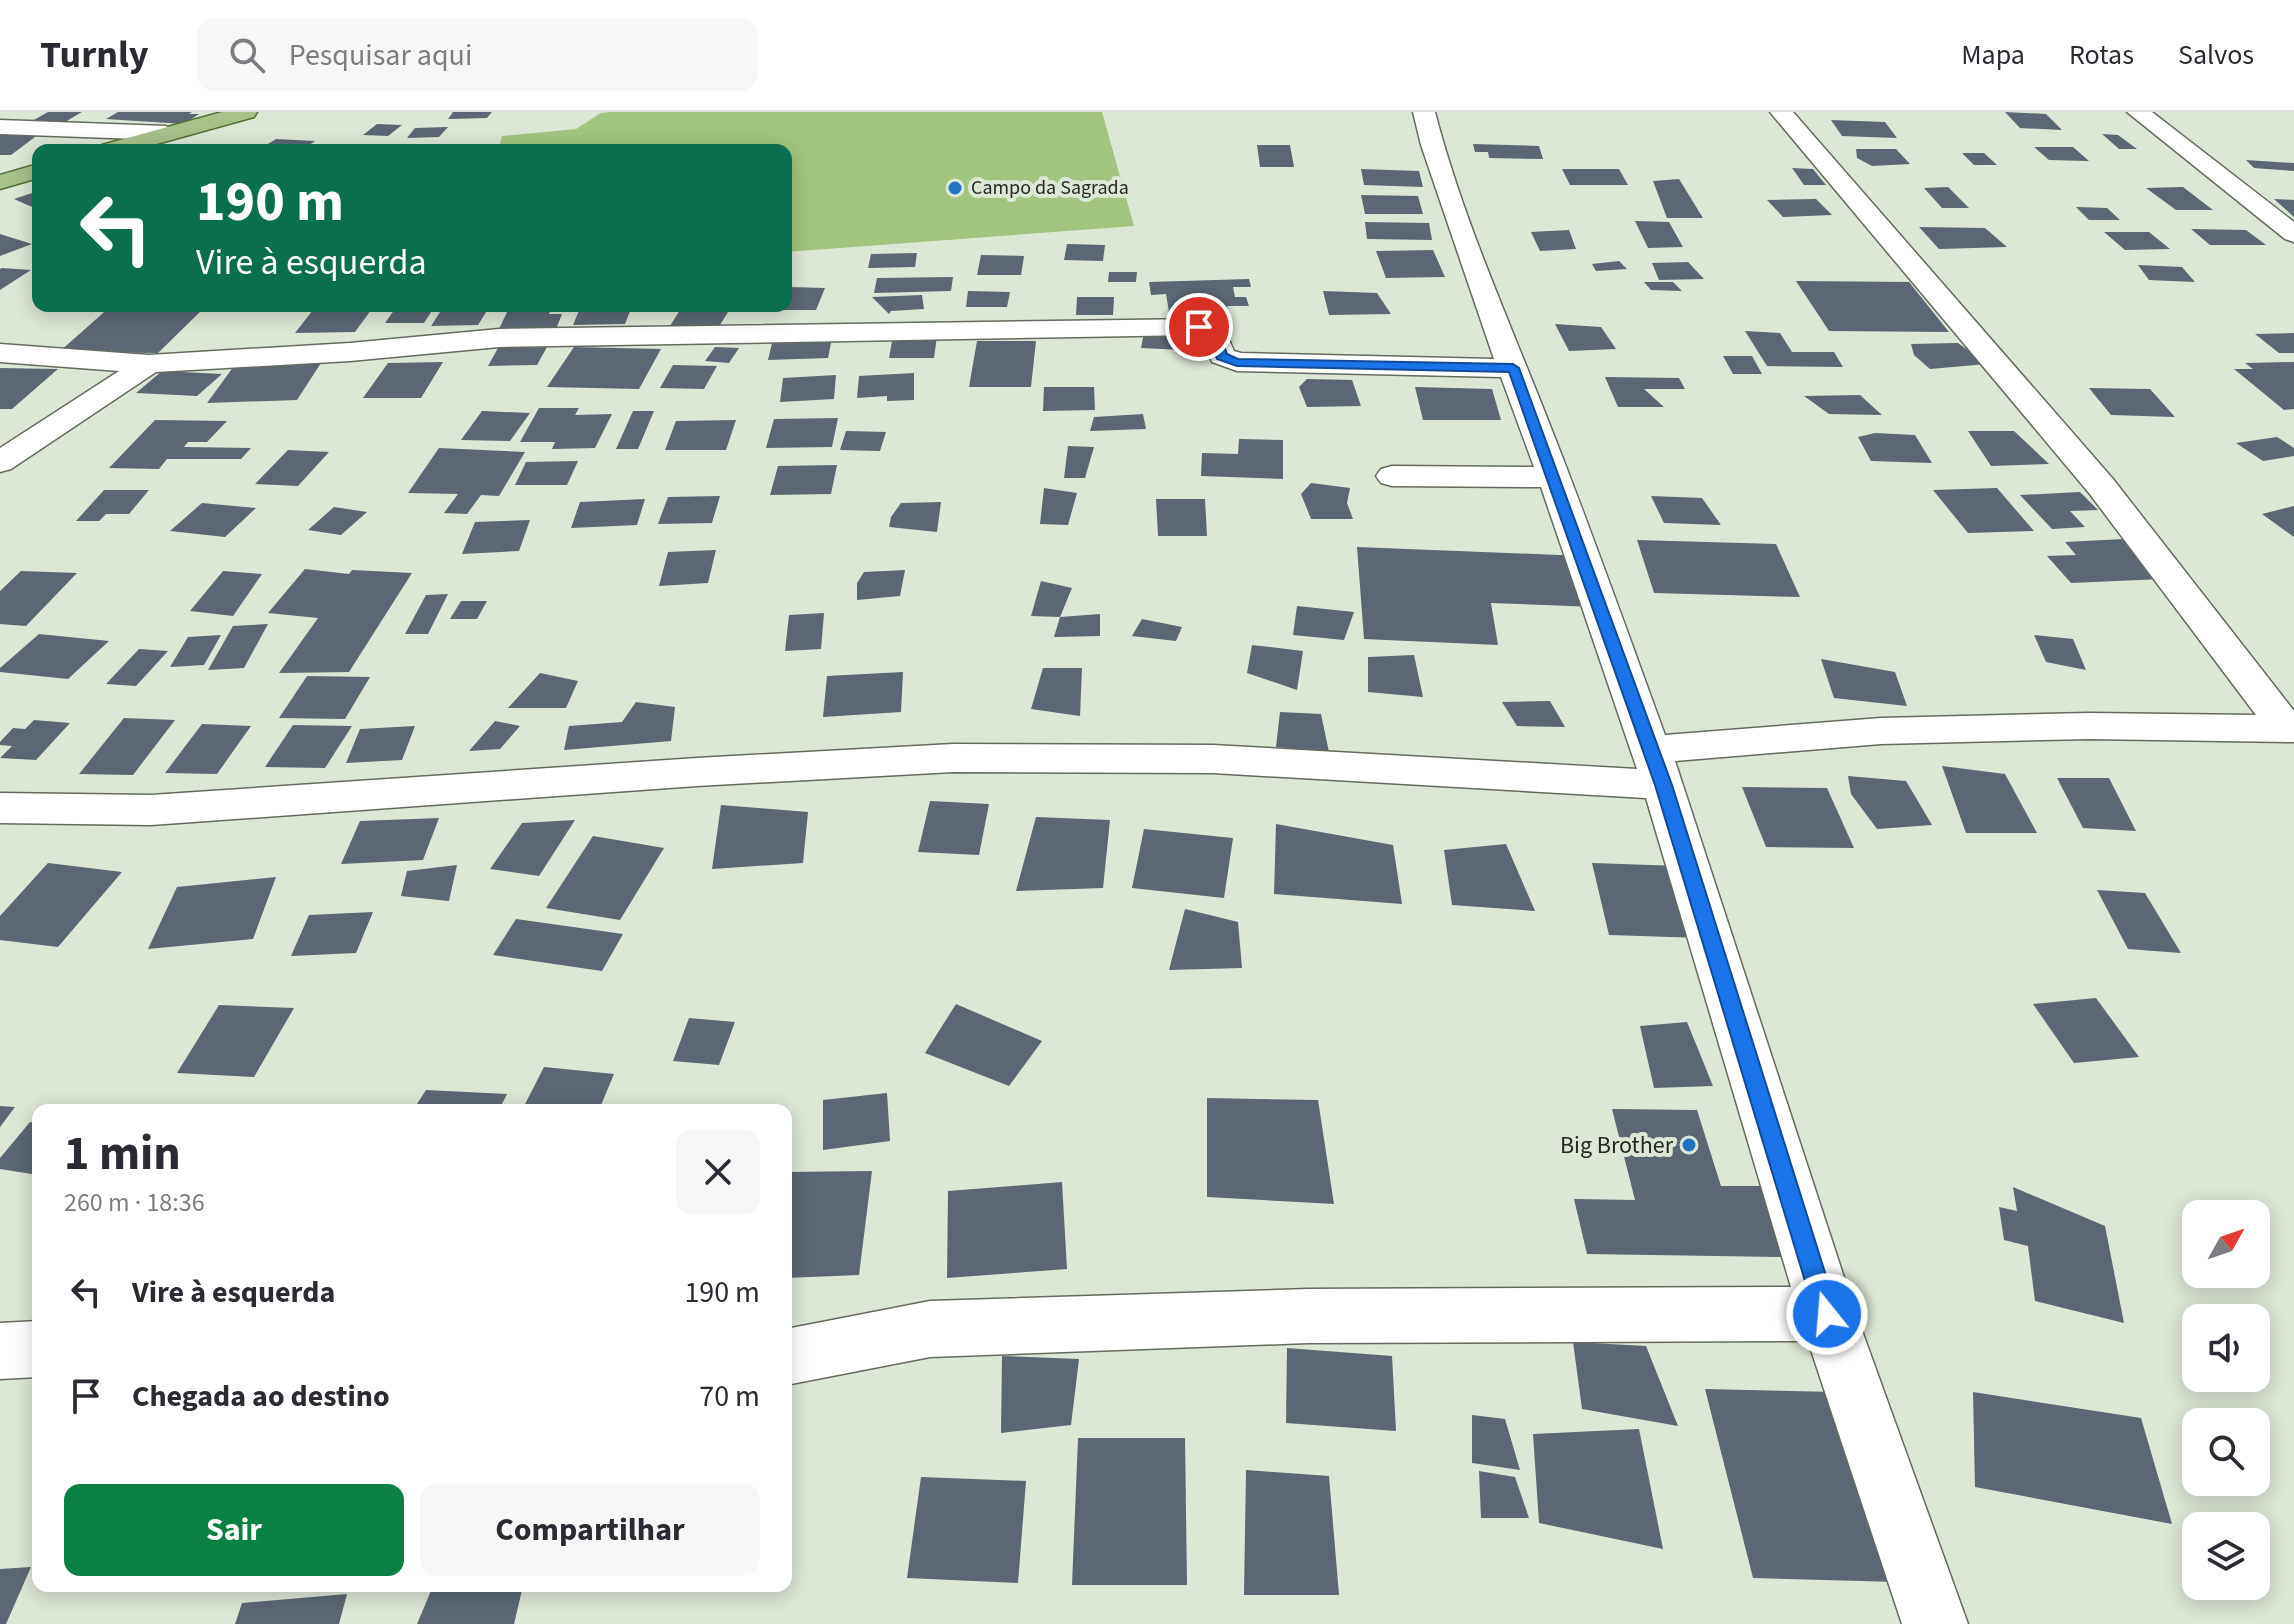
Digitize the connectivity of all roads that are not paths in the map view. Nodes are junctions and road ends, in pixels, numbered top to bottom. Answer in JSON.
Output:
{"nodes":[{"id":1,"x":246,"y":112,"type":"edge"},
{"id":2,"x":1424,"y":112,"type":"edge"},
{"id":3,"x":1781,"y":112,"type":"edge"},
{"id":4,"x":2138,"y":112,"type":"edge"},
{"id":5,"x":0,"y":127,"type":"edge"},
{"id":6,"x":166,"y":133,"type":"junction"},
{"id":7,"x":130,"y":144,"type":"edge"},
{"id":8,"x":32,"y":173,"type":"edge"},
{"id":9,"x":0,"y":182,"type":"edge"},
{"id":10,"x":2294,"y":234,"type":"edge"},
{"id":11,"x":0,"y":353,"type":"edge"},
{"id":12,"x":149,"y":364,"type":"junction"},
{"id":13,"x":1513,"y":368,"type":"junction"},
{"id":14,"x":0,"y":462,"type":"edge"},
{"id":15,"x":1392,"y":476,"type":"dead end"},
{"id":16,"x":1554,"y":477,"type":"junction"},
{"id":17,"x":2291,"y":729,"type":"edge"},
{"id":18,"x":1656,"y":767,"type":"junction"},
{"id":19,"x":0,"y":808,"type":"edge"},
{"id":20,"x":1827,"y":1314,"type":"junction"},
{"id":21,"x":32,"y":1349,"type":"edge"},
{"id":22,"x":0,"y":1351,"type":"edge"},
{"id":23,"x":792,"y":1356,"type":"edge"},
{"id":24,"x":1935,"y":1624,"type":"edge"}],
"edges":[{"from":1,"to":6,"type":"main road"},
{"from":2,"to":13,"type":"street"},
{"from":3,"to":17,"type":"street"},
{"from":4,"to":10,"type":"street"},
{"from":5,"to":6,"type":"street"},
{"from":6,"to":7,"type":"main road"},
{"from":8,"to":9,"type":"main road"},
{"from":11,"to":12,"type":"street"},
{"from":12,"to":13,"type":"street"},
{"from":12,"to":14,"type":"street"},
{"from":13,"to":16,"type":"street"},
{"from":15,"to":16,"type":"street"},
{"from":16,"to":18,"type":"street"},
{"from":17,"to":18,"type":"street"},
{"from":18,"to":19,"type":"street"},
{"from":18,"to":20,"type":"street"},
{"from":20,"to":23,"type":"street"},
{"from":20,"to":24,"type":"street"},
{"from":21,"to":22,"type":"street"}]}
